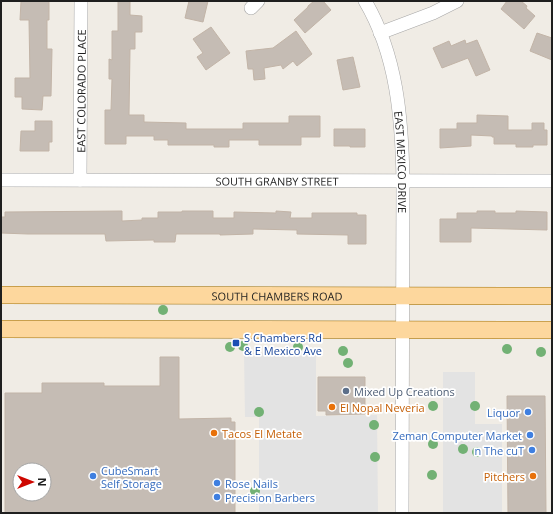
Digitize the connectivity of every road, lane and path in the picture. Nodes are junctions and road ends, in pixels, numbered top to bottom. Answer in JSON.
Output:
{"nodes":[{"id":1,"x":81,"y":1,"type":"edge"},
{"id":2,"x":365,"y":1,"type":"edge"},
{"id":3,"x":457,"y":1,"type":"edge"},
{"id":4,"x":380,"y":33,"type":"junction"},
{"id":5,"x":1,"y":180,"type":"edge"},
{"id":6,"x":80,"y":180,"type":"junction"},
{"id":7,"x":403,"y":181,"type":"junction"},
{"id":8,"x":552,"y":181,"type":"edge"},
{"id":9,"x":1,"y":295,"type":"edge"},
{"id":10,"x":402,"y":296,"type":"junction"},
{"id":11,"x":552,"y":296,"type":"edge"},
{"id":12,"x":1,"y":329,"type":"edge"},
{"id":13,"x":402,"y":329,"type":"junction"},
{"id":14,"x":552,"y":330,"type":"edge"},
{"id":15,"x":402,"y":513,"type":"edge"}],
"edges":[{"from":1,"to":6,"type":"street","name":"EAST COLORADO PLACE"},
{"from":2,"to":4,"type":"street","name":"EAST MEXICO DRIVE"},
{"from":3,"to":4,"type":"street"},
{"from":4,"to":7,"type":"street","name":"EAST MEXICO DRIVE"},
{"from":5,"to":6,"type":"street","name":"SOUTH GRANBY STREET"},
{"from":6,"to":7,"type":"street","name":"SOUTH GRANBY STREET"},
{"from":7,"to":8,"type":"street","name":"SOUTH GRANBY STREET"},
{"from":7,"to":10,"type":"street","name":"EAST MEXICO DRIVE"},
{"from":9,"to":10,"type":"main road","name":"SOUTH CHAMBERS ROAD"},
{"from":10,"to":11,"type":"main road","name":"SOUTH CHAMBERS ROAD"},
{"from":10,"to":13,"type":"street","name":"EAST MEXICO DRIVE"},
{"from":12,"to":13,"type":"main road"},
{"from":13,"to":14,"type":"main road"},
{"from":13,"to":15,"type":"street","name":"EAST MEXICO DRIVE"}]}
